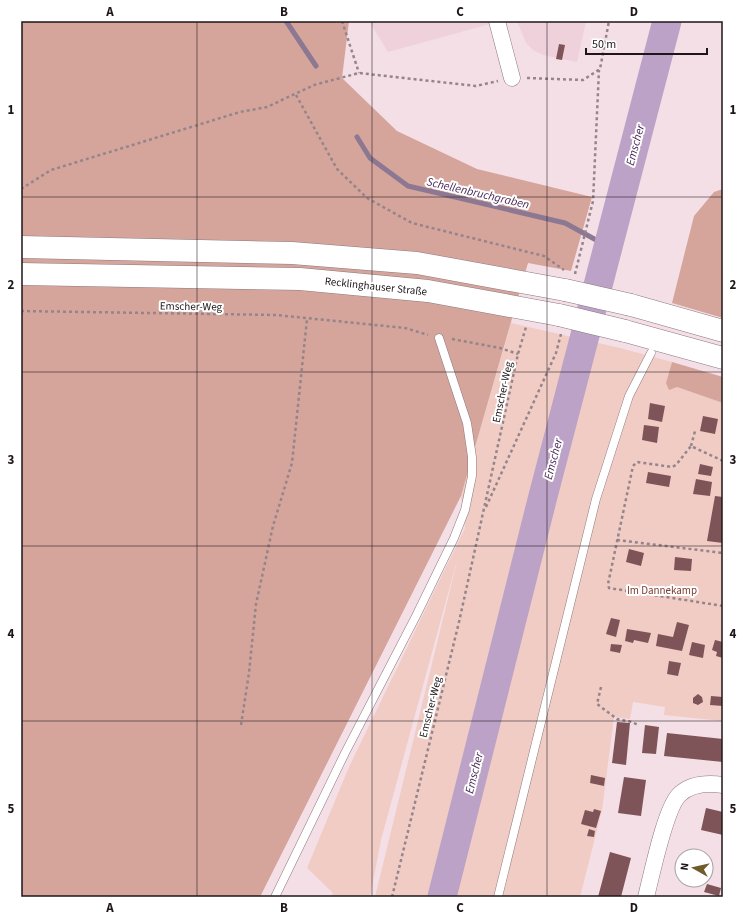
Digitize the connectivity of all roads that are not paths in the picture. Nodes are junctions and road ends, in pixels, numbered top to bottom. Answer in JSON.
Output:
{"nodes":[{"id":1,"x":497,"y":21,"type":"edge"},
{"id":2,"x":512,"y":78,"type":"road end"},
{"id":3,"x":21,"y":247,"type":"edge"},
{"id":4,"x":21,"y":274,"type":"edge"},
{"id":5,"x":723,"y":331,"type":"edge"},
{"id":6,"x":439,"y":338,"type":"road end"},
{"id":7,"x":651,"y":353,"type":"dead end"},
{"id":8,"x":723,"y":358,"type":"edge"},
{"id":9,"x":723,"y":785,"type":"edge"},
{"id":10,"x":275,"y":897,"type":"edge"},
{"id":11,"x":498,"y":897,"type":"edge"},
{"id":12,"x":646,"y":897,"type":"edge"}],
"edges":[{"from":1,"to":2,"type":"street"},
{"from":3,"to":5,"type":"main road","bridge":true},
{"from":4,"to":8,"type":"main road","name":"Recklinghauser Straße","bridge":true},
{"from":6,"to":10,"type":"lane"},
{"from":7,"to":11,"type":"lane"},
{"from":9,"to":12,"type":"street"}]}
